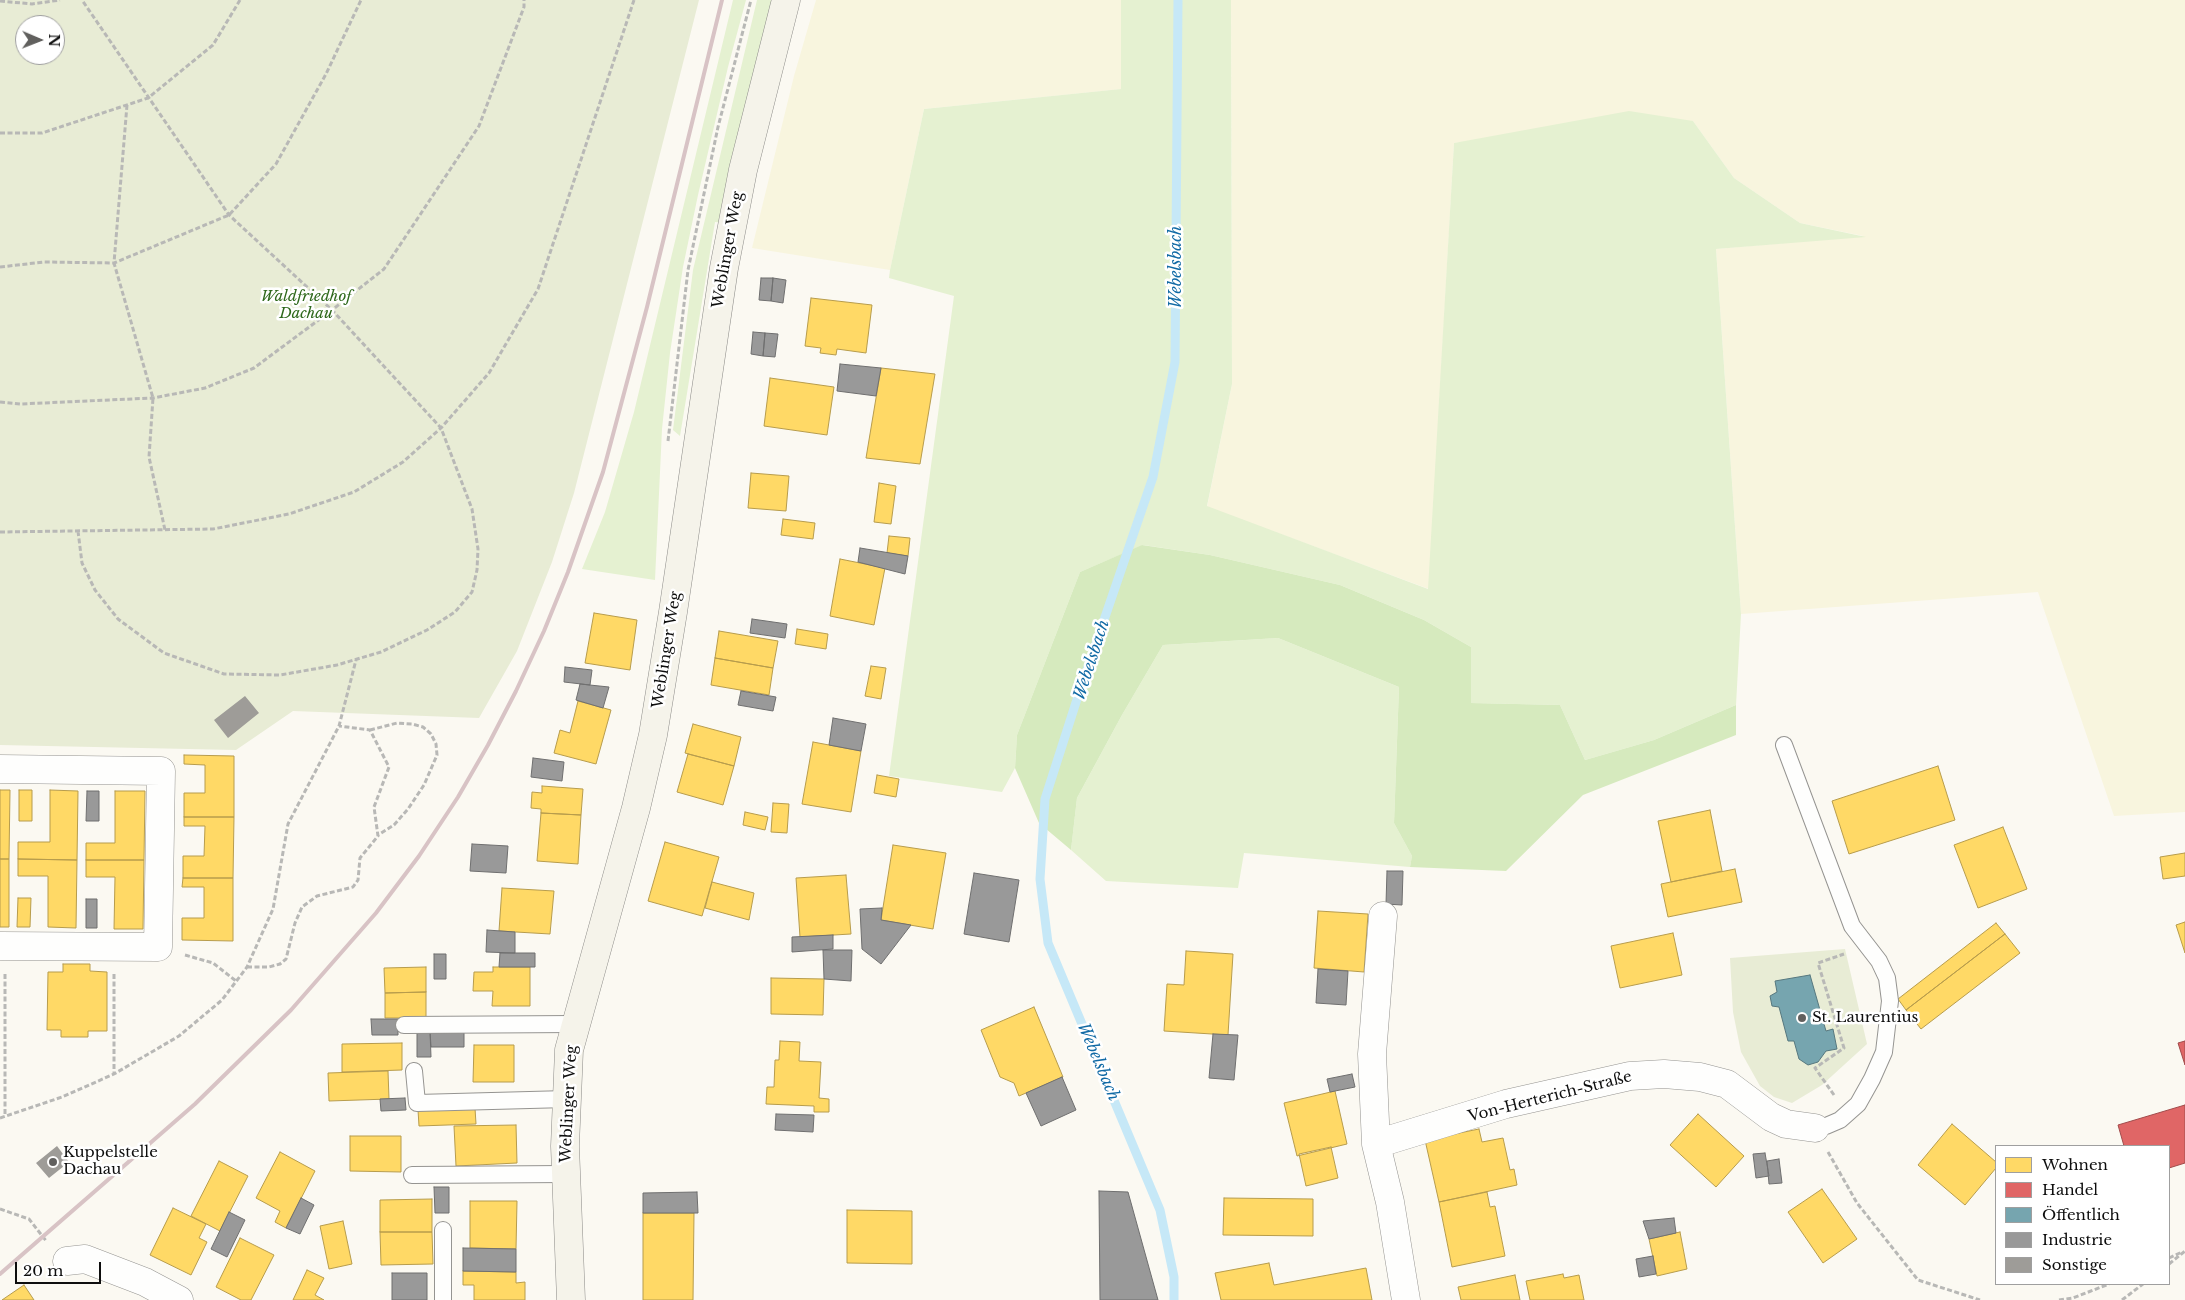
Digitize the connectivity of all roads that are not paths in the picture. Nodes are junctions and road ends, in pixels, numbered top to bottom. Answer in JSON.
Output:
{"nodes":[{"id":1,"x":786,"y":0,"type":"edge"},
{"id":2,"x":1784,"y":745,"type":"dead end"},
{"id":3,"x":0,"y":769,"type":"edge"},
{"id":4,"x":1383,"y":916,"type":"dead end"},
{"id":5,"x":2,"y":946,"type":"edge"},
{"id":6,"x":576,"y":1024,"type":"junction"},
{"id":7,"x":404,"y":1025,"type":"dead end"},
{"id":8,"x":414,"y":1071,"type":"dead end"},
{"id":9,"x":567,"y":1099,"type":"junction"},
{"id":10,"x":1815,"y":1128,"type":"joint"},
{"id":11,"x":1376,"y":1144,"type":"junction"},
{"id":12,"x":566,"y":1174,"type":"junction"},
{"id":13,"x":412,"y":1175,"type":"dead end"},
{"id":14,"x":443,"y":1230,"type":"dead end"},
{"id":15,"x":58,"y":1253,"type":"road end"},
{"id":16,"x":179,"y":1300,"type":"edge"},
{"id":17,"x":443,"y":1300,"type":"edge"},
{"id":18,"x":571,"y":1300,"type":"edge"},
{"id":19,"x":1406,"y":1300,"type":"edge"}],
"edges":[{"from":1,"to":6,"type":"street","name":"Weblinger Weg"},
{"from":2,"to":10,"type":"lane","name":"Von-Herterich-Straße"},
{"from":3,"to":5,"type":"street"},
{"from":4,"to":11,"type":"street"},
{"from":6,"to":7,"type":"lane"},
{"from":6,"to":9,"type":"street","name":"Weblinger Weg"},
{"from":8,"to":9,"type":"lane"},
{"from":9,"to":12,"type":"street","name":"Weblinger Weg"},
{"from":10,"to":11,"type":"street","name":"Von-Herterich-Straße"},
{"from":11,"to":19,"type":"street"},
{"from":12,"to":13,"type":"lane"},
{"from":12,"to":18,"type":"street","name":"Weblinger Weg"},
{"from":14,"to":17,"type":"lane"},
{"from":15,"to":16,"type":"street"}]}
